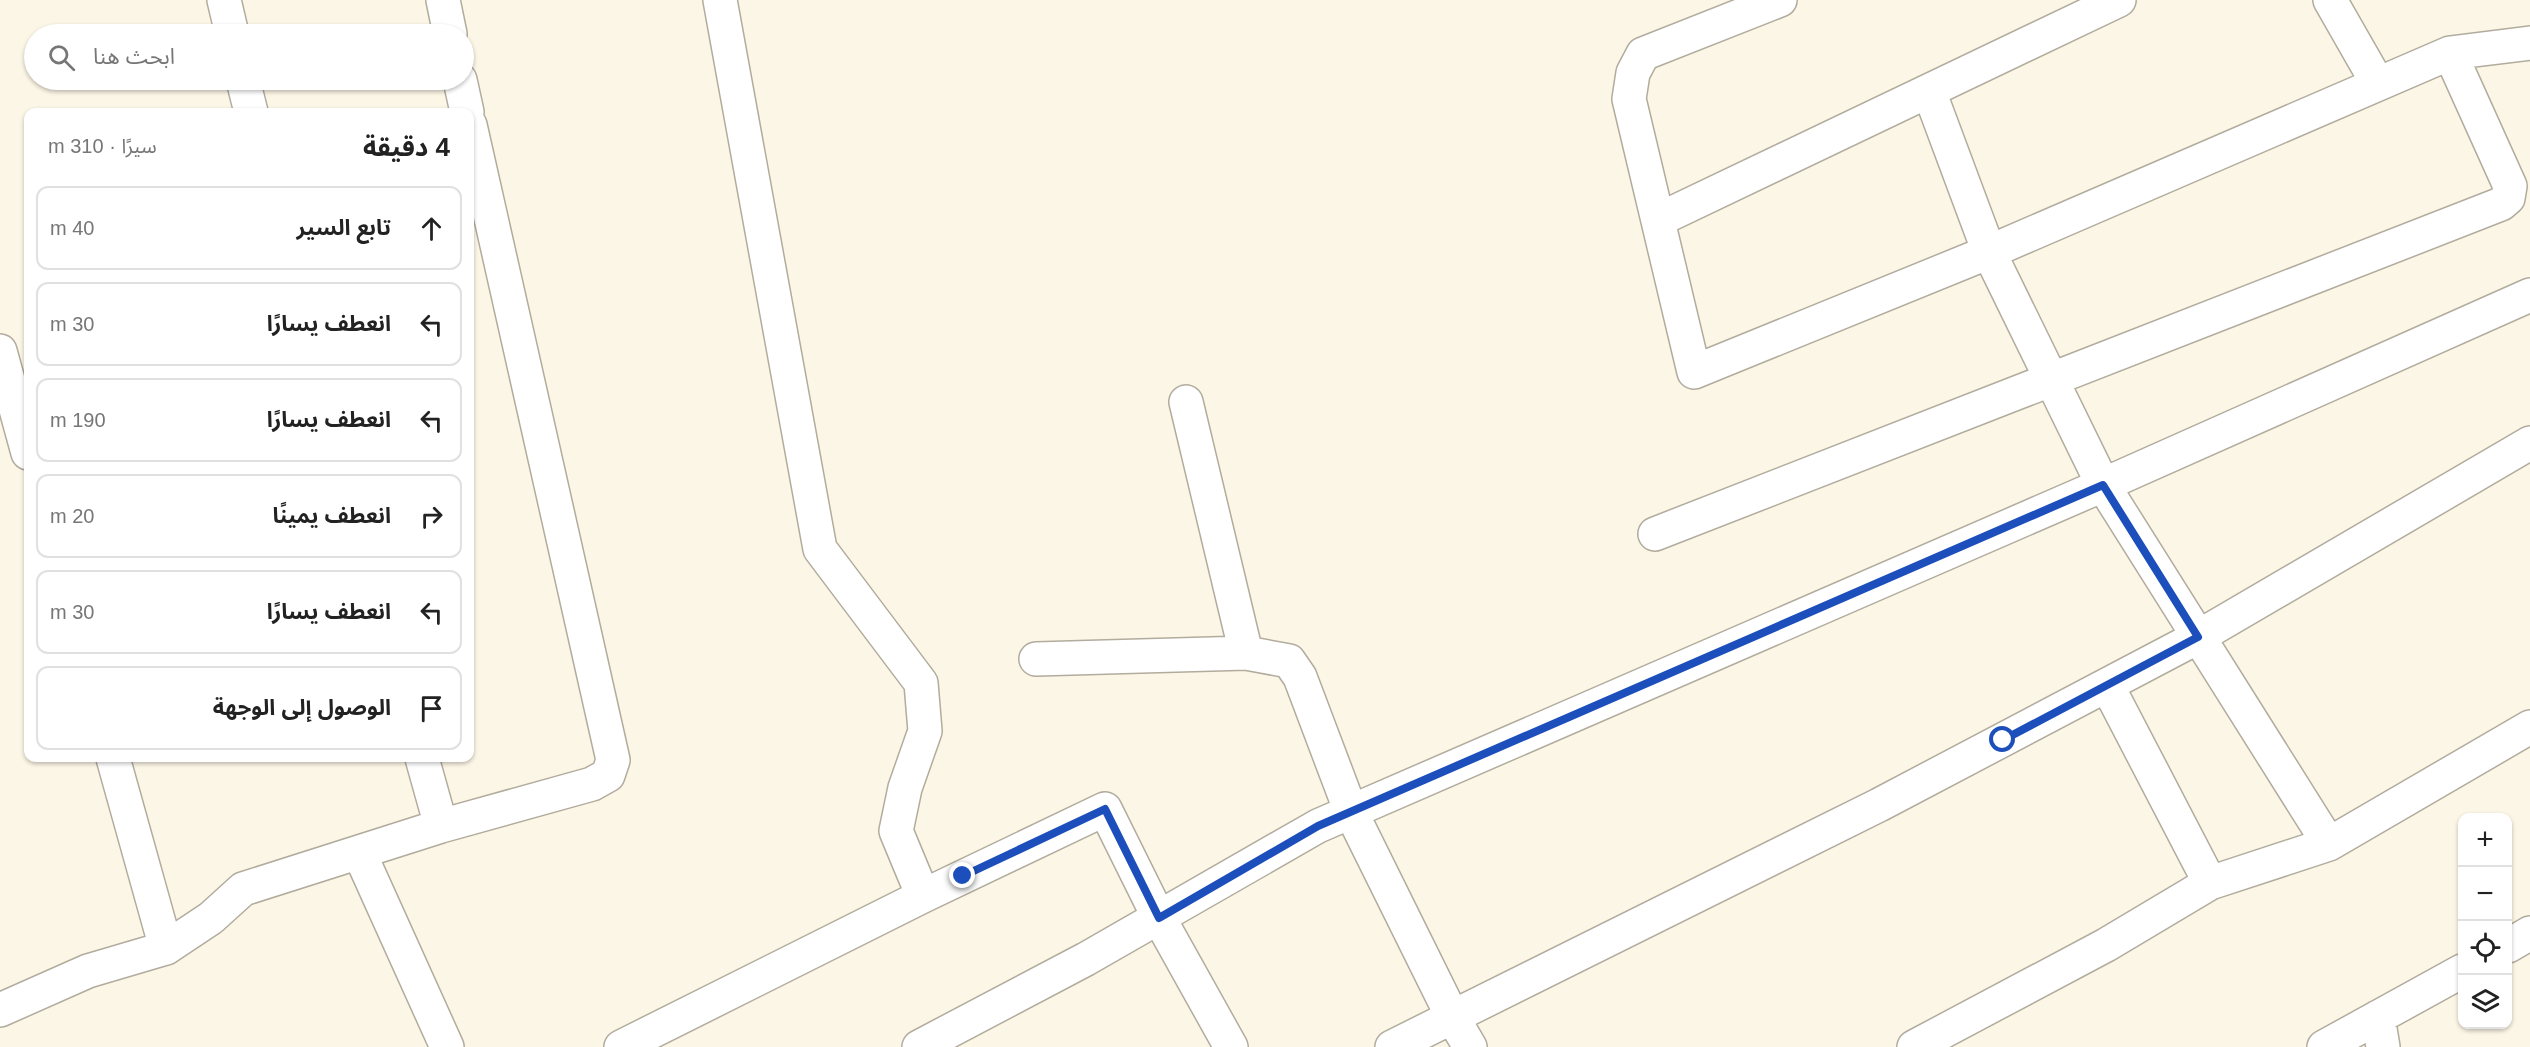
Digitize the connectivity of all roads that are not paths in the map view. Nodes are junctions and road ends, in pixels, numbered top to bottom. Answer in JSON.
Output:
{"nodes":[{"id":1,"x":224,"y":0,"type":"edge"},
{"id":2,"x":442,"y":0,"type":"edge"},
{"id":3,"x":720,"y":0,"type":"edge"},
{"id":4,"x":1780,"y":0,"type":"edge"},
{"id":5,"x":2119,"y":0,"type":"edge"},
{"id":6,"x":2330,"y":0,"type":"edge"},
{"id":7,"x":230,"y":24,"type":"edge"},
{"id":8,"x":448,"y":24,"type":"edge"},
{"id":9,"x":2530,"y":43,"type":"edge"},
{"id":10,"x":2450,"y":53,"type":"junction"},
{"id":11,"x":2378,"y":84,"type":"junction"},
{"id":12,"x":246,"y":90,"type":"edge"},
{"id":13,"x":462,"y":90,"type":"edge"},
{"id":14,"x":1929,"y":91,"type":"junction"},
{"id":15,"x":250,"y":108,"type":"edge"},
{"id":16,"x":466,"y":108,"type":"edge"},
{"id":17,"x":474,"y":143,"type":"edge"},
{"id":18,"x":1658,"y":220,"type":"junction"},
{"id":19,"x":1989,"y":252,"type":"junction"},
{"id":20,"x":2530,"y":295,"type":"edge"},
{"id":21,"x":0,"y":351,"type":"edge"},
{"id":22,"x":2051,"y":379,"type":"junction"},
{"id":23,"x":1186,"y":402,"type":"dead end"},
{"id":24,"x":24,"y":438,"type":"edge"},
{"id":25,"x":2530,"y":443,"type":"edge"},
{"id":26,"x":2103,"y":485,"type":"junction"},
{"id":27,"x":1655,"y":534,"type":"dead end"},
{"id":28,"x":2198,"y":637,"type":"junction"},
{"id":29,"x":1246,"y":653,"type":"junction"},
{"id":30,"x":1036,"y":659,"type":"dead end"},
{"id":31,"x":2107,"y":685,"type":"junction"},
{"id":32,"x":2530,"y":727,"type":"edge"},
{"id":33,"x":114,"y":762,"type":"edge"},
{"id":34,"x":423,"y":762,"type":"edge"},
{"id":35,"x":1351,"y":812,"type":"junction"},
{"id":36,"x":441,"y":826,"type":"junction"},
{"id":37,"x":2329,"y":844,"type":"junction"},
{"id":38,"x":359,"y":852,"type":"junction"},
{"id":39,"x":2210,"y":883,"type":"junction"},
{"id":40,"x":923,"y":896,"type":"junction"},
{"id":41,"x":1159,"y":918,"type":"junction"},
{"id":42,"x":2530,"y":933,"type":"edge"},
{"id":43,"x":2512,"y":944,"type":"edge"},
{"id":44,"x":166,"y":948,"type":"junction"},
{"id":45,"x":2458,"y":974,"type":"edge"},
{"id":46,"x":0,"y":1010,"type":"edge"},
{"id":47,"x":1453,"y":1018,"type":"junction"},
{"id":48,"x":2381,"y":1032,"type":"edge"},
{"id":49,"x":447,"y":1047,"type":"edge"},
{"id":50,"x":621,"y":1047,"type":"edge"},
{"id":51,"x":919,"y":1047,"type":"edge"},
{"id":52,"x":1231,"y":1047,"type":"edge"},
{"id":53,"x":1392,"y":1047,"type":"edge"},
{"id":54,"x":1470,"y":1047,"type":"edge"},
{"id":55,"x":1914,"y":1047,"type":"edge"},
{"id":56,"x":2324,"y":1047,"type":"edge"}],
"edges":[{"from":1,"to":7,"type":"street"},
{"from":2,"to":8,"type":"street"},
{"from":3,"to":40,"type":"street"},
{"from":4,"to":18,"type":"street"},
{"from":5,"to":14,"type":"street"},
{"from":6,"to":11,"type":"street"},
{"from":9,"to":10,"type":"street"},
{"from":10,"to":11,"type":"street"},
{"from":10,"to":22,"type":"street"},
{"from":11,"to":19,"type":"street"},
{"from":12,"to":15,"type":"street"},
{"from":13,"to":16,"type":"street"},
{"from":14,"to":18,"type":"street"},
{"from":14,"to":19,"type":"street"},
{"from":17,"to":36,"type":"street"},
{"from":18,"to":19,"type":"street"},
{"from":19,"to":22,"type":"street"},
{"from":20,"to":26,"type":"street"},
{"from":21,"to":24,"type":"street"},
{"from":22,"to":26,"type":"street"},
{"from":22,"to":27,"type":"street"},
{"from":23,"to":29,"type":"street"},
{"from":25,"to":28,"type":"street"},
{"from":26,"to":28,"type":"street"},
{"from":26,"to":35,"type":"street"},
{"from":28,"to":31,"type":"street"},
{"from":28,"to":37,"type":"street"},
{"from":29,"to":30,"type":"street"},
{"from":29,"to":35,"type":"street"},
{"from":31,"to":39,"type":"street"},
{"from":31,"to":47,"type":"street"},
{"from":32,"to":37,"type":"street"},
{"from":33,"to":44,"type":"street"},
{"from":34,"to":36,"type":"street"},
{"from":35,"to":41,"type":"street"},
{"from":35,"to":47,"type":"street"},
{"from":36,"to":38,"type":"street"},
{"from":37,"to":39,"type":"street"},
{"from":38,"to":44,"type":"street"},
{"from":38,"to":49,"type":"street"},
{"from":39,"to":55,"type":"street"},
{"from":40,"to":41,"type":"street"},
{"from":40,"to":50,"type":"street"},
{"from":41,"to":51,"type":"street"},
{"from":41,"to":52,"type":"street"},
{"from":42,"to":43,"type":"street"},
{"from":44,"to":46,"type":"street"},
{"from":45,"to":48,"type":"street"},
{"from":47,"to":53,"type":"street"},
{"from":47,"to":54,"type":"street"},
{"from":48,"to":56,"type":"street"}]}
